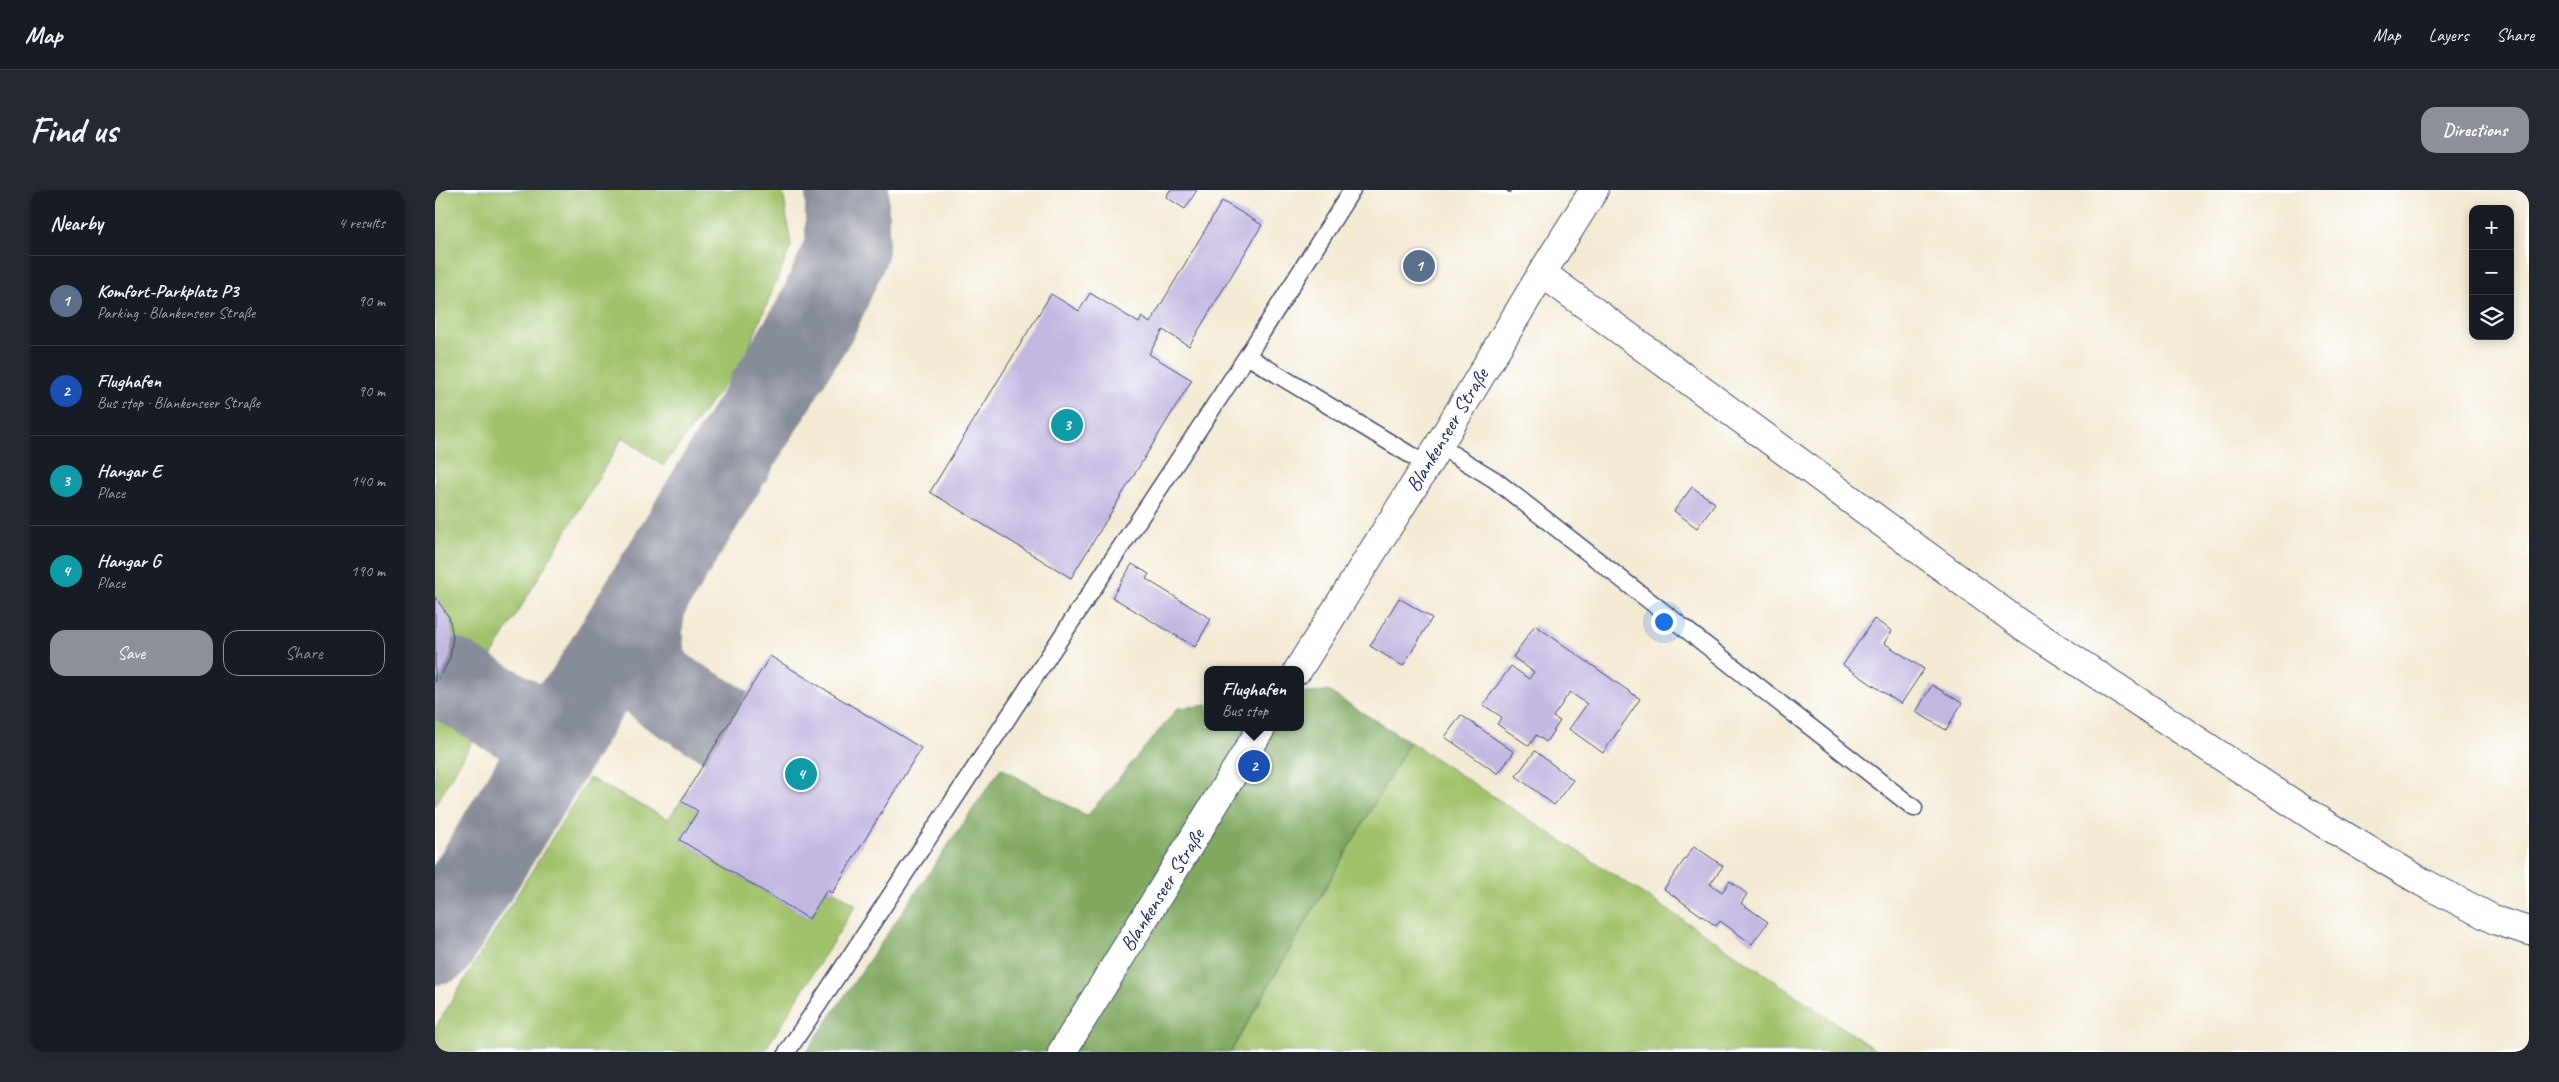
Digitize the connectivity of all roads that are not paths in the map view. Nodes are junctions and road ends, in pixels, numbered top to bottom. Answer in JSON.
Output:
{"nodes":[{"id":1,"x":1352,"y":190,"type":"edge"},
{"id":2,"x":1594,"y":190,"type":"edge"},
{"id":3,"x":1542,"y":273,"type":"junction"},
{"id":4,"x":1247,"y":356,"type":"junction"},
{"id":5,"x":1433,"y":455,"type":"junction"},
{"id":6,"x":1301,"y":666,"type":"edge"},
{"id":7,"x":1260,"y":731,"type":"edge"},
{"id":8,"x":1914,"y":808,"type":"dead end"},
{"id":9,"x":2529,"y":931,"type":"edge"},
{"id":10,"x":787,"y":1052,"type":"edge"},
{"id":11,"x":1062,"y":1052,"type":"edge"}],
"edges":[{"from":1,"to":4,"type":"lane"},
{"from":2,"to":3,"type":"main road","name":"Blankenseer Straße"},
{"from":3,"to":5,"type":"main road","name":"Blankenseer Straße"},
{"from":3,"to":9,"type":"main road"},
{"from":4,"to":5,"type":"lane"},
{"from":4,"to":10,"type":"lane"},
{"from":5,"to":6,"type":"main road","name":"Blankenseer Straße"},
{"from":5,"to":8,"type":"lane"},
{"from":7,"to":11,"type":"main road","name":"Blankenseer Straße"}]}
